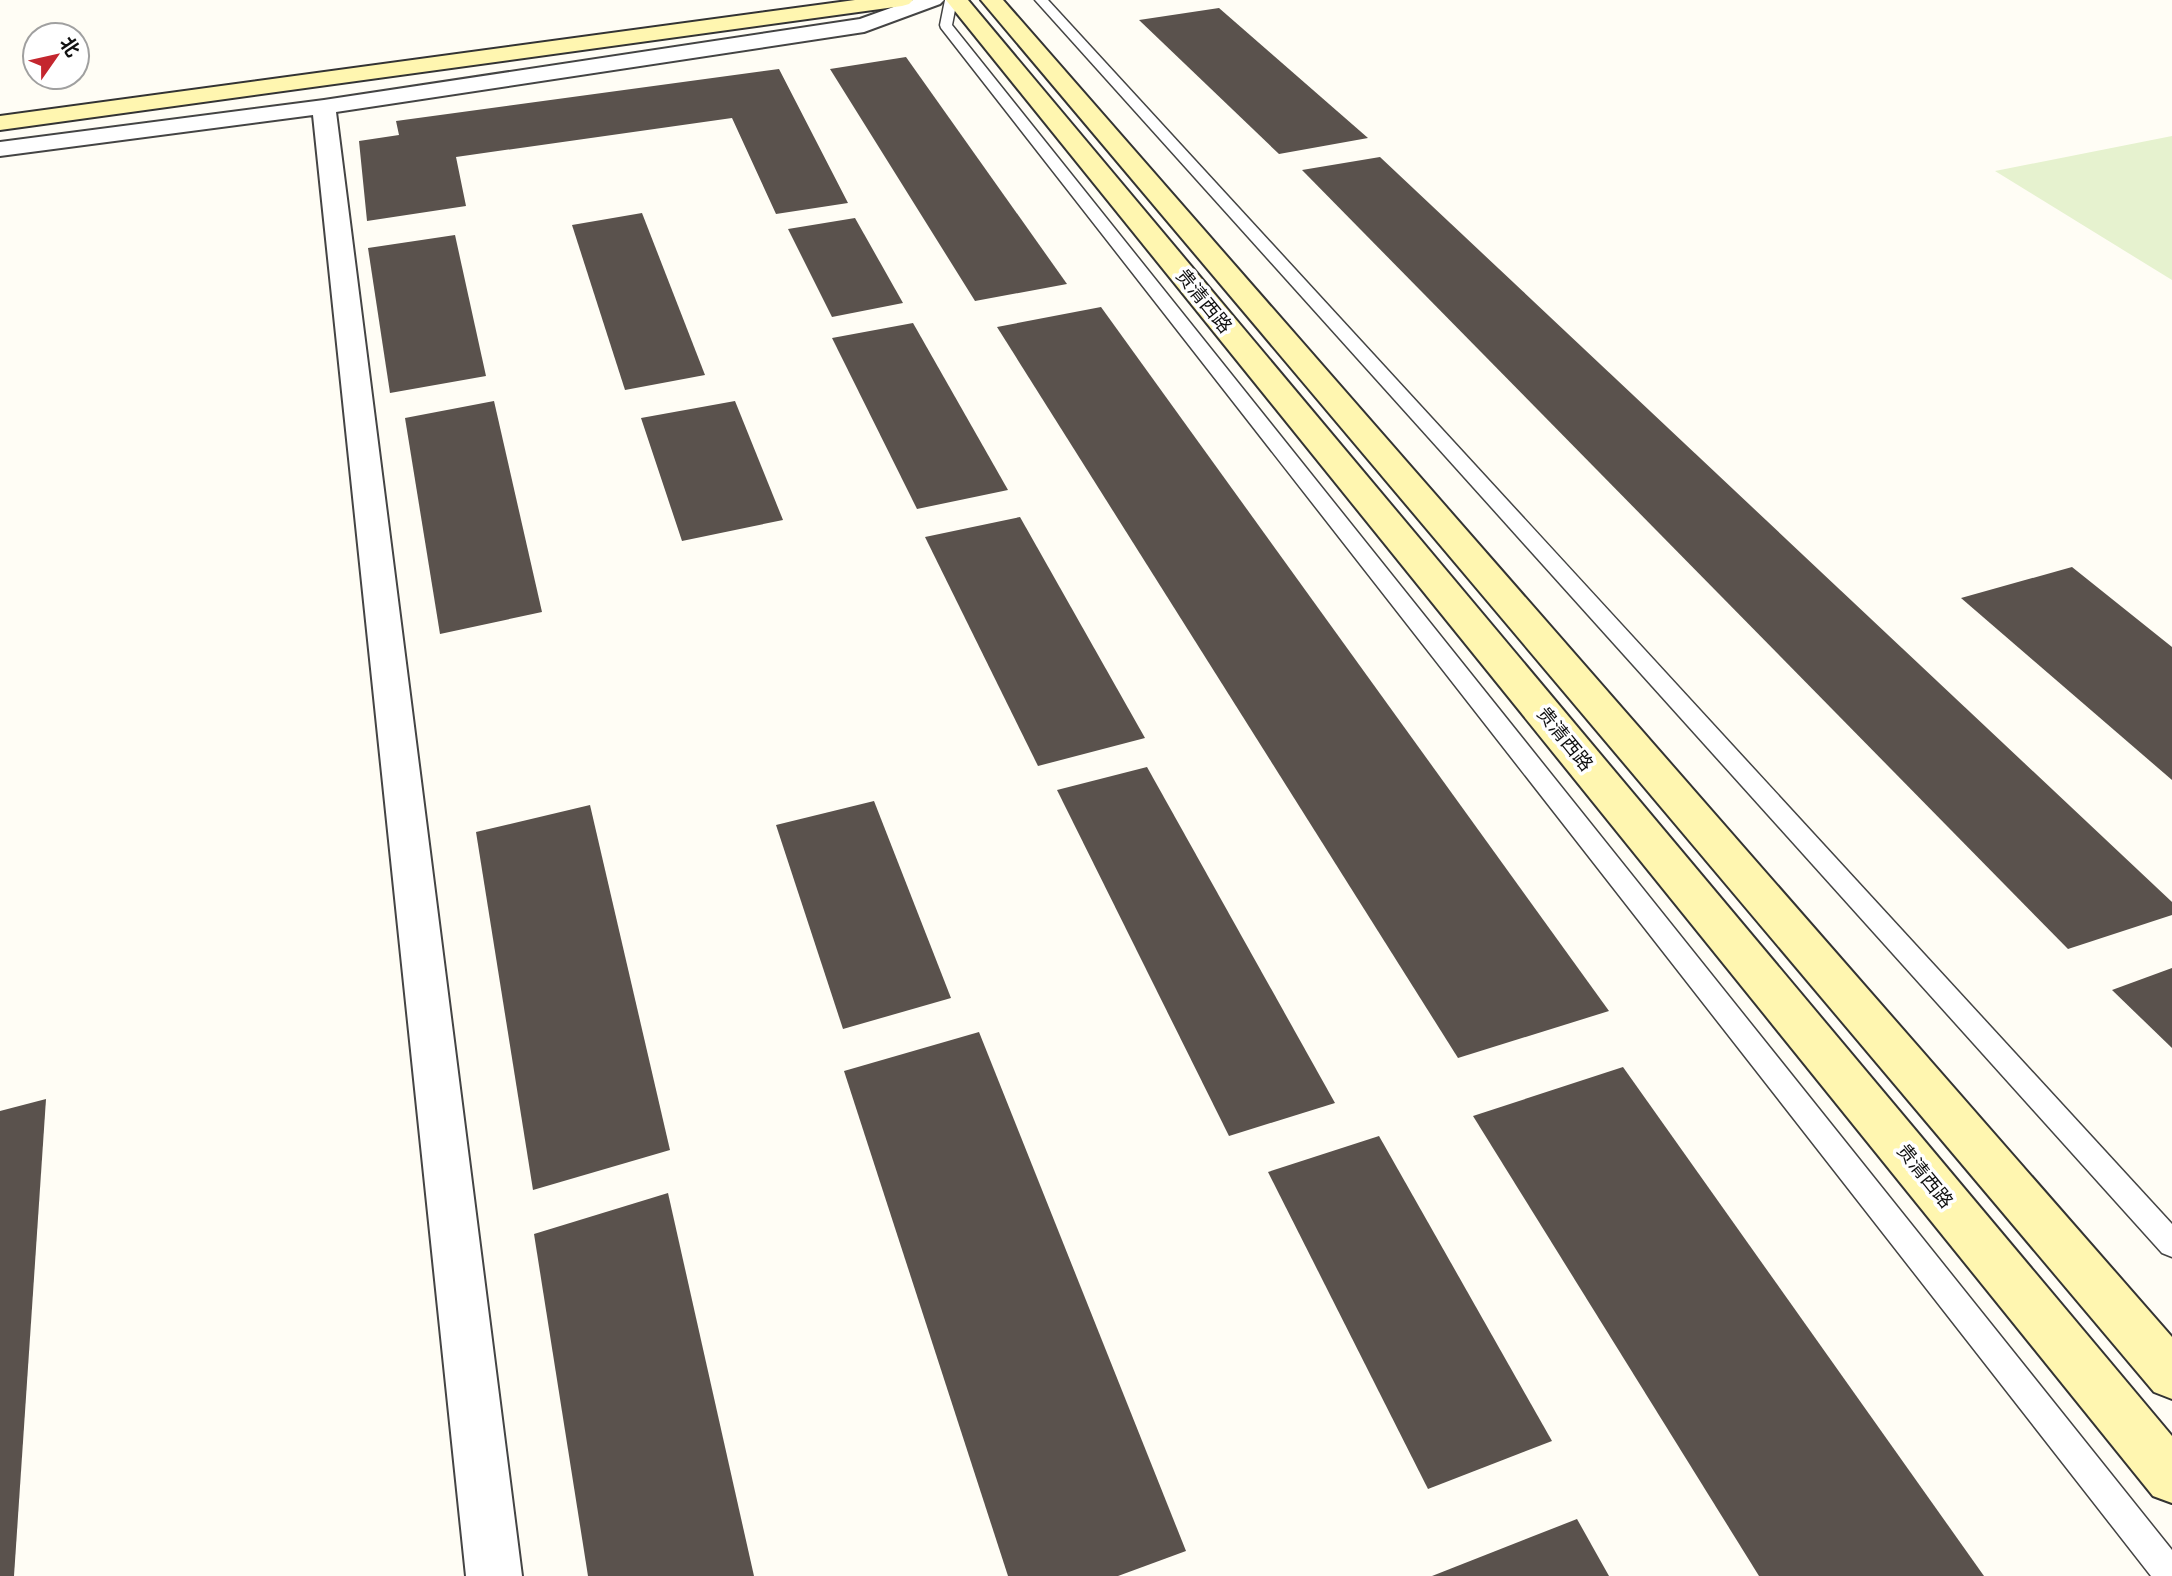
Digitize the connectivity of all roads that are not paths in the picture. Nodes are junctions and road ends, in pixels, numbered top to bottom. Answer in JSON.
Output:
{"nodes":[{"id":1,"x":839,"y":0,"type":"edge"},
{"id":2,"x":902,"y":0,"type":"edge"},
{"id":3,"x":933,"y":0,"type":"edge"},
{"id":4,"x":951,"y":0,"type":"edge"},
{"id":5,"x":957,"y":0,"type":"edge"},
{"id":6,"x":992,"y":0,"type":"edge"},
{"id":7,"x":1041,"y":0,"type":"edge"},
{"id":8,"x":324,"y":107,"type":"junction"},
{"id":9,"x":0,"y":112,"type":"edge"},
{"id":10,"x":0,"y":122,"type":"edge"},
{"id":11,"x":0,"y":149,"type":"edge"},
{"id":12,"x":2172,"y":1244,"type":"edge"},
{"id":13,"x":2172,"y":1375,"type":"edge"},
{"id":14,"x":2172,"y":1477,"type":"edge"},
{"id":15,"x":494,"y":1576,"type":"edge"},
{"id":16,"x":2172,"y":1576,"type":"edge"}],
"edges":[{"from":1,"to":9,"type":"main road"},
{"from":2,"to":10,"type":"main road"},
{"from":3,"to":8,"type":"street"},
{"from":4,"to":16,"type":"lane"},
{"from":5,"to":14,"type":"main road","name":"贵清西路"},
{"from":6,"to":13,"type":"main road","name":"贵清西路"},
{"from":7,"to":12,"type":"lane"},
{"from":8,"to":11,"type":"street"},
{"from":8,"to":15,"type":"street"}]}
